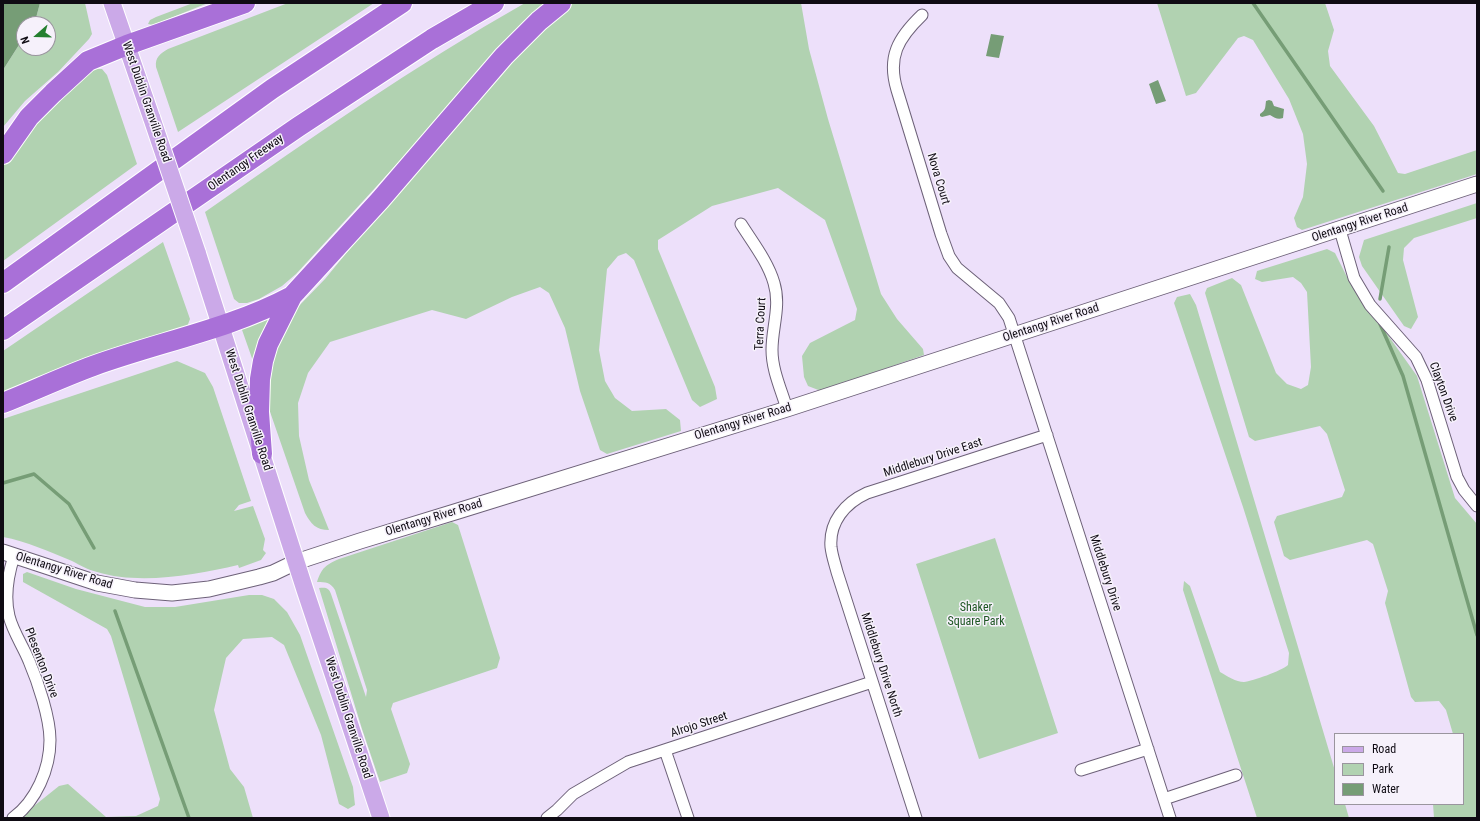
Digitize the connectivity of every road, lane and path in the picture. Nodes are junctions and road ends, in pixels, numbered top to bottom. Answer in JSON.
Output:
{"nodes":[{"id":1,"x":112,"y":3,"type":"edge"},
{"id":2,"x":245,"y":3,"type":"edge"},
{"id":3,"x":402,"y":3,"type":"edge"},
{"id":4,"x":494,"y":3,"type":"edge"},
{"id":5,"x":561,"y":3,"type":"edge"},
{"id":6,"x":922,"y":15,"type":"dead end"},
{"id":7,"x":127,"y":45,"type":"junction"},
{"id":8,"x":3,"y":154,"type":"edge"},
{"id":9,"x":1477,"y":184,"type":"edge"},
{"id":10,"x":741,"y":224,"type":"dead end"},
{"id":11,"x":1340,"y":230,"type":"junction"},
{"id":12,"x":3,"y":283,"type":"edge"},
{"id":13,"x":292,"y":296,"type":"junction"},
{"id":14,"x":221,"y":326,"type":"junction"},
{"id":15,"x":3,"y":330,"type":"edge"},
{"id":16,"x":1015,"y":335,"type":"junction"},
{"id":17,"x":3,"y":403,"type":"edge"},
{"id":18,"x":787,"y":409,"type":"junction"},
{"id":19,"x":1047,"y":435,"type":"junction"},
{"id":20,"x":262,"y":454,"type":"junction"},
{"id":21,"x":1477,"y":506,"type":"edge"},
{"id":22,"x":837,"y":520,"type":"joint"},
{"id":23,"x":8,"y":554,"type":"edge"},
{"id":24,"x":296,"y":562,"type":"junction"},
{"id":25,"x":872,"y":682,"type":"junction"},
{"id":26,"x":1148,"y":748,"type":"junction"},
{"id":27,"x":665,"y":750,"type":"junction"},
{"id":28,"x":1081,"y":770,"type":"dead end"},
{"id":29,"x":1236,"y":776,"type":"dead end"},
{"id":30,"x":1164,"y":799,"type":"junction"},
{"id":31,"x":13,"y":818,"type":"edge"},
{"id":32,"x":381,"y":818,"type":"edge"},
{"id":33,"x":547,"y":818,"type":"edge"},
{"id":34,"x":688,"y":818,"type":"edge"},
{"id":35,"x":916,"y":818,"type":"edge"},
{"id":36,"x":1170,"y":818,"type":"edge"}],
"edges":[{"from":1,"to":7,"type":"main road","name":"West Dublin Granville Road"},
{"from":2,"to":7,"type":"highway"},
{"from":3,"to":12,"type":"highway"},
{"from":4,"to":15,"type":"highway","name":"Olentangy Freeway"},
{"from":5,"to":13,"type":"highway"},
{"from":6,"to":16,"type":"street","name":"Nova Court"},
{"from":7,"to":8,"type":"highway"},
{"from":7,"to":14,"type":"main road","name":"West Dublin Granville Road","bridge":true},
{"from":9,"to":11,"type":"main road","name":"Olentangy River Road"},
{"from":10,"to":18,"type":"street","name":"Terra Court"},
{"from":11,"to":16,"type":"main road","name":"Olentangy River Road"},
{"from":11,"to":21,"type":"street","name":"Clayton Drive"},
{"from":13,"to":14,"type":"highway"},
{"from":13,"to":20,"type":"highway"},
{"from":14,"to":17,"type":"highway"},
{"from":14,"to":20,"type":"main road","name":"West Dublin Granville Road"},
{"from":16,"to":18,"type":"main road","name":"Olentangy River Road"},
{"from":16,"to":19,"type":"street","name":"Middlebury Drive"},
{"from":18,"to":24,"type":"main road","name":"Olentangy River Road"},
{"from":19,"to":22,"type":"street","name":"Middlebury Drive East"},
{"from":19,"to":26,"type":"street","name":"Middlebury Drive"},
{"from":20,"to":24,"type":"main road","name":"West Dublin Granville Road"},
{"from":22,"to":25,"type":"street","name":"Middlebury Drive North"},
{"from":23,"to":24,"type":"main road","name":"Olentangy River Road"},
{"from":23,"to":31,"type":"street","name":"Plesenton Drive"},
{"from":24,"to":32,"type":"main road","name":"West Dublin Granville Road"},
{"from":25,"to":27,"type":"street","name":"Alrojo Street"},
{"from":25,"to":35,"type":"street","name":"Middlebury Drive North"},
{"from":26,"to":28,"type":"street"},
{"from":26,"to":30,"type":"street","name":"Middlebury Drive"},
{"from":27,"to":33,"type":"street","name":"Alrojo Street"},
{"from":27,"to":34,"type":"street"},
{"from":29,"to":30,"type":"street"},
{"from":30,"to":36,"type":"street","name":"Middlebury Drive"}]}
